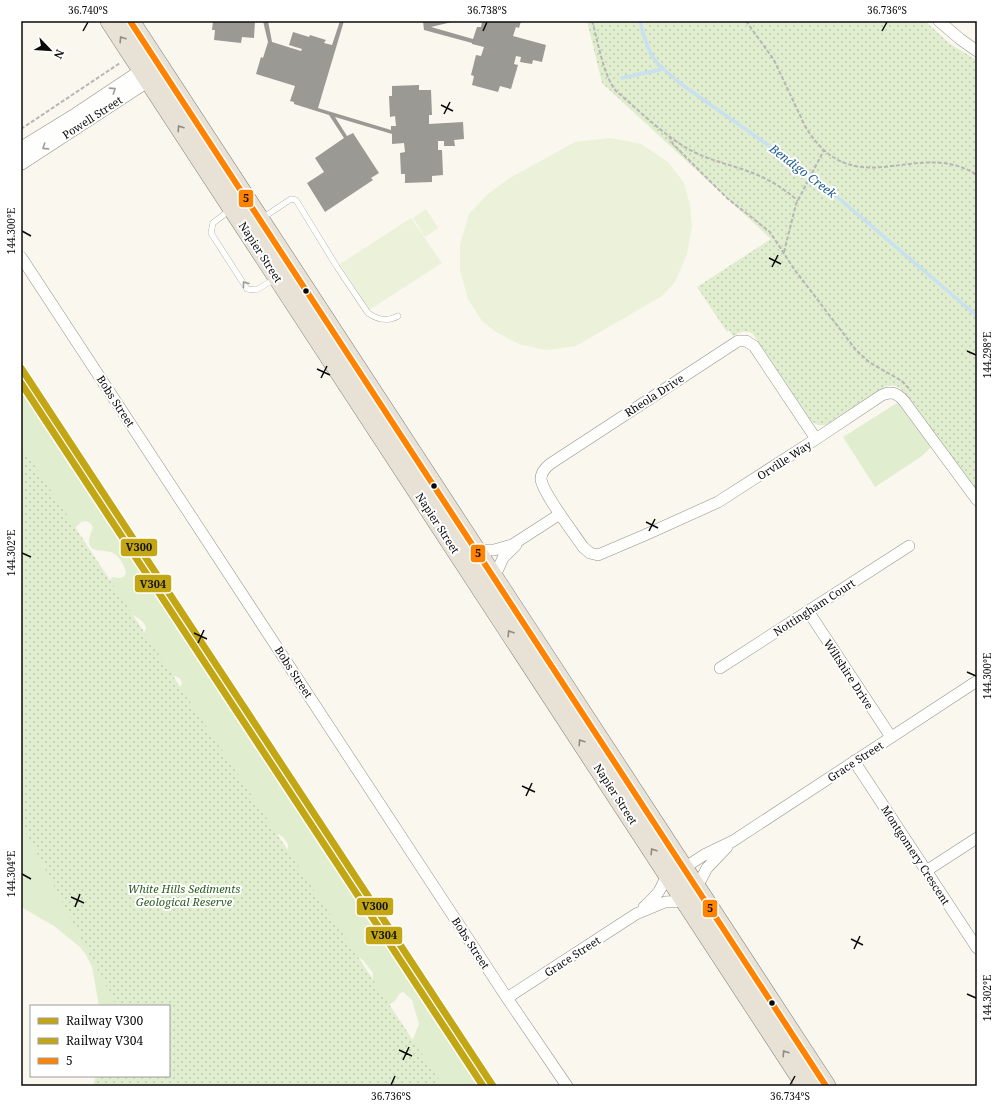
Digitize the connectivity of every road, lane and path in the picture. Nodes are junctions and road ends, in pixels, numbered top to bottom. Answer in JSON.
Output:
{"nodes":[{"id":1,"x":110,"y":21,"type":"edge"},
{"id":2,"x":130,"y":21,"type":"edge"},
{"id":3,"x":592,"y":21,"type":"edge"},
{"id":4,"x":746,"y":21,"type":"edge"},
{"id":5,"x":939,"y":21,"type":"edge"},
{"id":6,"x":977,"y":51,"type":"edge"},
{"id":7,"x":120,"y":63,"type":"dead end"},
{"id":8,"x":152,"y":70,"type":"junction"},
{"id":9,"x":21,"y":129,"type":"edge"},
{"id":10,"x":670,"y":136,"type":"junction"},
{"id":11,"x":21,"y":149,"type":"edge"},
{"id":12,"x":824,"y":150,"type":"junction"},
{"id":13,"x":21,"y":163,"type":"edge"},
{"id":14,"x":977,"y":175,"type":"edge"},
{"id":15,"x":798,"y":201,"type":"junction"},
{"id":16,"x":232,"y":208,"type":"junction"},
{"id":17,"x":258,"y":223,"type":"junction"},
{"id":18,"x":784,"y":252,"type":"junction"},
{"id":19,"x":21,"y":257,"type":"edge"},
{"id":20,"x":281,"y":276,"type":"junction"},
{"id":21,"x":398,"y":316,"type":"dead end"},
{"id":22,"x":914,"y":395,"type":"dead end"},
{"id":23,"x":816,"y":439,"type":"junction"},
{"id":24,"x":436,"y":490,"type":"junction"},
{"id":25,"x":977,"y":500,"type":"edge"},
{"id":26,"x":560,"y":514,"type":"junction"},
{"id":27,"x":522,"y":539,"type":"junction"},
{"id":28,"x":909,"y":546,"type":"dead end"},
{"id":29,"x":475,"y":550,"type":"junction"},
{"id":30,"x":469,"y":570,"type":"junction"},
{"id":31,"x":494,"y":578,"type":"junction"},
{"id":32,"x":808,"y":611,"type":"junction"},
{"id":33,"x":720,"y":668,"type":"dead end"},
{"id":34,"x":977,"y":681,"type":"edge"},
{"id":35,"x":891,"y":737,"type":"junction"},
{"id":36,"x":854,"y":761,"type":"junction"},
{"id":37,"x":977,"y":838,"type":"edge"},
{"id":38,"x":733,"y":841,"type":"junction"},
{"id":39,"x":675,"y":870,"type":"junction"},
{"id":40,"x":926,"y":871,"type":"junction"},
{"id":41,"x":691,"y":894,"type":"junction"},
{"id":42,"x":636,"y":914,"type":"junction"},
{"id":43,"x":723,"y":927,"type":"junction"},
{"id":44,"x":977,"y":948,"type":"edge"},
{"id":45,"x":729,"y":968,"type":"junction"},
{"id":46,"x":508,"y":998,"type":"junction"},
{"id":47,"x":762,"y":1018,"type":"junction"},
{"id":48,"x":567,"y":1086,"type":"edge"},
{"id":49,"x":806,"y":1086,"type":"edge"},
{"id":50,"x":826,"y":1086,"type":"edge"}],
"edges":[{"from":8,"to":1,"type":"highway","name":"Napier Street","one_way":true},
{"from":2,"to":8,"type":"highway","name":"Napier Street"},
{"from":3,"to":10,"type":"path"},
{"from":4,"to":12,"type":"path"},
{"from":5,"to":6,"type":"street"},
{"from":7,"to":9,"type":"path"},
{"from":11,"to":8,"type":"street","name":"Powell Street","one_way":true},
{"from":8,"to":13,"type":"street","name":"Powell Street","one_way":true},
{"from":16,"to":8,"type":"highway","name":"Napier Street","one_way":true},
{"from":8,"to":17,"type":"highway","name":"Napier Street"},
{"from":10,"to":15,"type":"path"},
{"from":10,"to":18,"type":"path"},
{"from":12,"to":14,"type":"path"},
{"from":12,"to":15,"type":"path"},
{"from":15,"to":18,"type":"path"},
{"from":16,"to":20,"type":"highway","name":"Napier Street"},
{"from":20,"to":16,"type":"lane","one_way":true},
{"from":17,"to":21,"type":"lane"},
{"from":17,"to":24,"type":"highway","name":"Napier Street"},
{"from":18,"to":22,"type":"path"},
{"from":19,"to":46,"type":"street","name":"Bobs Street"},
{"from":20,"to":30,"type":"highway","name":"Napier Street"},
{"from":23,"to":25,"type":"street","name":"Orville Way"},
{"from":23,"to":26,"type":"street","name":"Orville Way"},
{"from":23,"to":26,"type":"street","name":"Rheola Drive"},
{"from":24,"to":29,"type":"highway","name":"Napier Street"},
{"from":24,"to":30,"type":"highway"},
{"from":26,"to":27,"type":"street"},
{"from":27,"to":29,"type":"street"},
{"from":27,"to":31,"type":"street"},
{"from":28,"to":32,"type":"street","name":"Nottingham Court"},
{"from":29,"to":31,"type":"highway","name":"Napier Street"},
{"from":39,"to":30,"type":"highway","name":"Napier Street","one_way":true},
{"from":31,"to":39,"type":"highway","name":"Napier Street"},
{"from":32,"to":33,"type":"street","name":"Nottingham Court"},
{"from":32,"to":35,"type":"street","name":"Wiltshire Drive"},
{"from":34,"to":35,"type":"street","name":"Grace Street"},
{"from":35,"to":36,"type":"street","name":"Grace Street"},
{"from":36,"to":38,"type":"street","name":"Grace Street"},
{"from":36,"to":40,"type":"street","name":"Montgomery Crescent"},
{"from":37,"to":40,"type":"street"},
{"from":38,"to":39,"type":"street","name":"Grace Street"},
{"from":38,"to":41,"type":"street","name":"Grace Street"},
{"from":39,"to":41,"type":"highway","name":"Napier Street"},
{"from":39,"to":42,"type":"street","name":"Grace Street"},
{"from":39,"to":45,"type":"highway"},
{"from":40,"to":44,"type":"street","name":"Montgomery Crescent"},
{"from":41,"to":42,"type":"street","name":"Grace Street"},
{"from":41,"to":43,"type":"highway","name":"Napier Street"},
{"from":41,"to":45,"type":"highway","name":"Napier Street"},
{"from":42,"to":46,"type":"street","name":"Grace Street"},
{"from":43,"to":47,"type":"highway"},
{"from":43,"to":50,"type":"highway","name":"Napier Street"},
{"from":45,"to":47,"type":"highway","name":"Napier Street"},
{"from":46,"to":48,"type":"street","name":"Bobs Street"},
{"from":49,"to":47,"type":"highway","name":"Napier Street","one_way":true}]}
